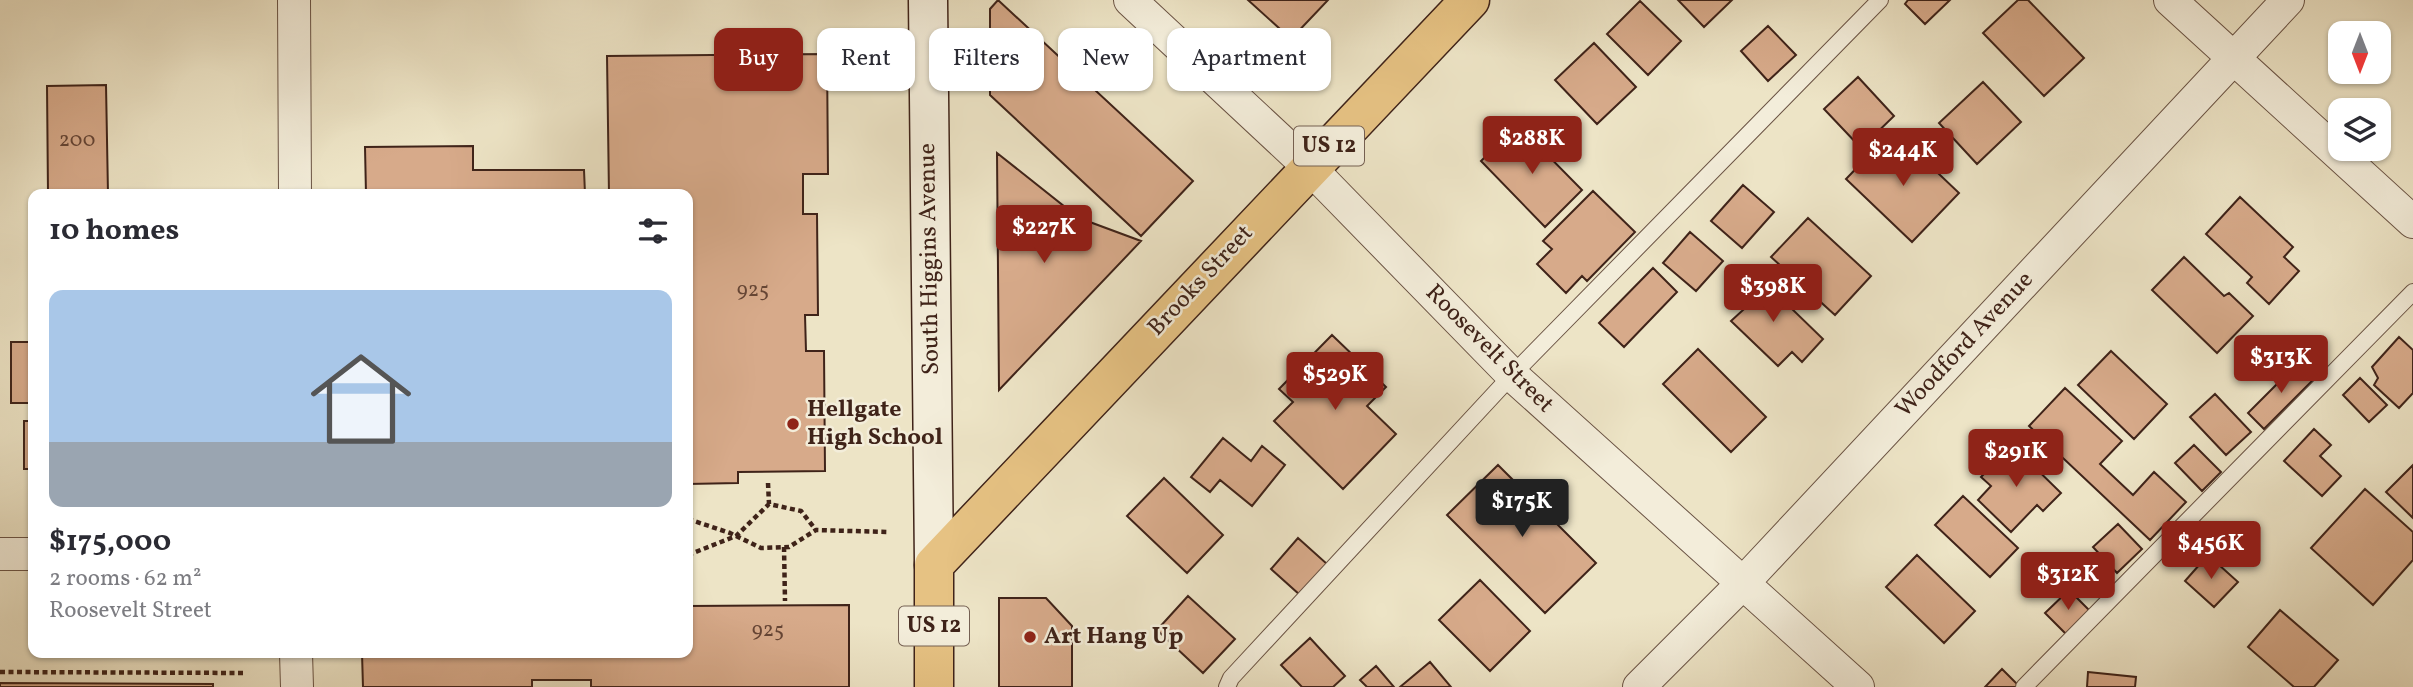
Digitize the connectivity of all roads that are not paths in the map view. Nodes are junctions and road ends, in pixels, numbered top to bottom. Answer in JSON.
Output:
{"nodes":[{"id":1,"x":294,"y":0,"type":"edge"},
{"id":2,"x":928,"y":0,"type":"edge"},
{"id":3,"x":1130,"y":0,"type":"edge"},
{"id":4,"x":1471,"y":0,"type":"edge"},
{"id":5,"x":1880,"y":0,"type":"edge"},
{"id":6,"x":2170,"y":0,"type":"edge"},
{"id":7,"x":2288,"y":0,"type":"edge"},
{"id":8,"x":2232,"y":59,"type":"junction"},
{"id":9,"x":1309,"y":167,"type":"junction"},
{"id":10,"x":295,"y":189,"type":"edge"},
{"id":11,"x":2413,"y":222,"type":"edge"},
{"id":12,"x":2413,"y":292,"type":"edge"},
{"id":13,"x":1512,"y":375,"type":"junction"},
{"id":14,"x":0,"y":554,"type":"edge"},
{"id":15,"x":28,"y":554,"type":"edge"},
{"id":16,"x":934,"y":565,"type":"junction"},
{"id":17,"x":1742,"y":584,"type":"junction"},
{"id":18,"x":296,"y":658,"type":"edge"},
{"id":19,"x":296,"y":687,"type":"edge"},
{"id":20,"x":934,"y":687,"type":"edge"},
{"id":21,"x":1227,"y":687,"type":"edge"},
{"id":22,"x":1639,"y":687,"type":"edge"},
{"id":23,"x":1857,"y":687,"type":"edge"},
{"id":24,"x":2024,"y":687,"type":"edge"}],
"edges":[{"from":1,"to":10,"type":"street"},
{"from":2,"to":16,"type":"main road","name":"South Higgins Avenue"},
{"from":3,"to":9,"type":"street","name":"Roosevelt Street"},
{"from":4,"to":9,"type":"highway","name":"Brooks Street","number":"US 12"},
{"from":5,"to":13,"type":"lane"},
{"from":6,"to":8,"type":"street"},
{"from":7,"to":8,"type":"street","name":"Woodford Avenue"},
{"from":8,"to":11,"type":"street"},
{"from":8,"to":17,"type":"street","name":"Woodford Avenue"},
{"from":9,"to":13,"type":"street","name":"Roosevelt Street"},
{"from":9,"to":16,"type":"highway","name":"Brooks Street","number":"US 12"},
{"from":12,"to":24,"type":"lane"},
{"from":13,"to":17,"type":"street","name":"Roosevelt Street"},
{"from":13,"to":21,"type":"lane"},
{"from":14,"to":15,"type":"street"},
{"from":16,"to":20,"type":"highway","name":"South Higgins Avenue","number":"US 12"},
{"from":17,"to":22,"type":"street","name":"Woodford Avenue"},
{"from":17,"to":23,"type":"street","name":"Roosevelt Street"},
{"from":18,"to":19,"type":"street"}]}
